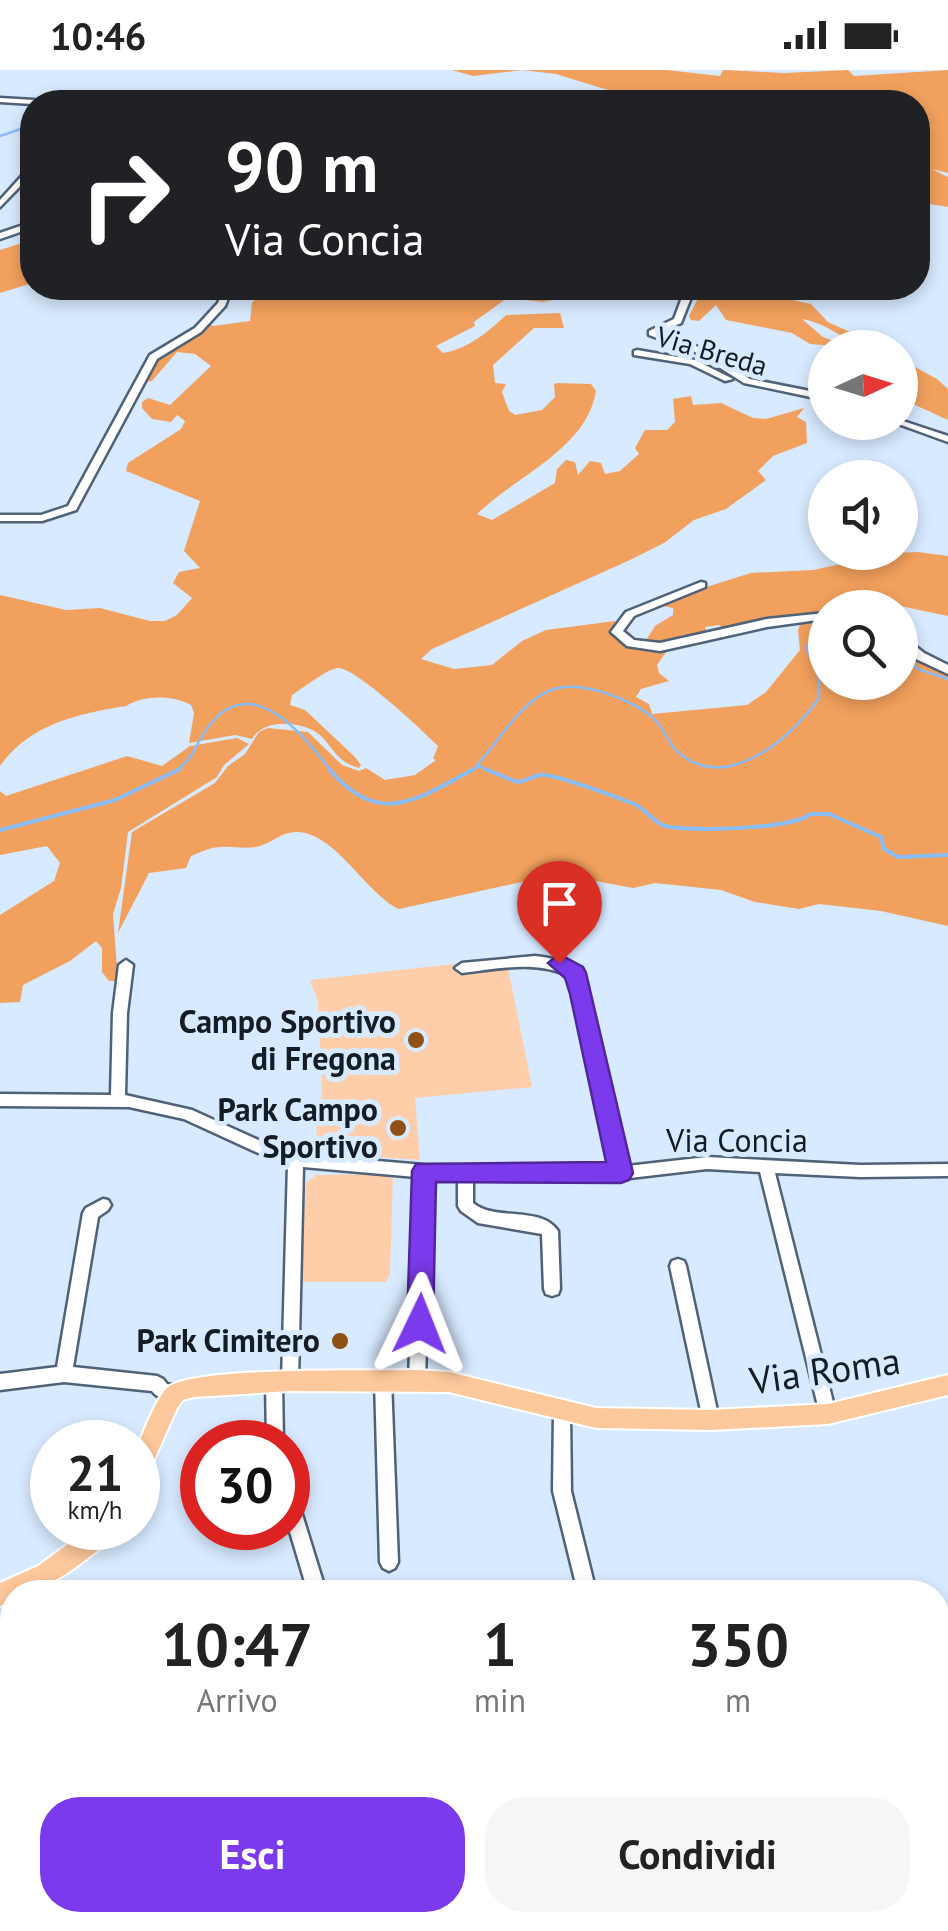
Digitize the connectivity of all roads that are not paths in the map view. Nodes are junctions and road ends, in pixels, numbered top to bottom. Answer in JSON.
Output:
{"nodes":[{"id":1,"x":20,"y":183,"type":"edge"},
{"id":2,"x":0,"y":205,"type":"edge"},
{"id":3,"x":224,"y":300,"type":"edge"},
{"id":4,"x":686,"y":300,"type":"edge"},
{"id":5,"x":636,"y":353,"type":"dead end"},
{"id":6,"x":776,"y":390,"type":"junction"},
{"id":7,"x":808,"y":395,"type":"edge"},
{"id":8,"x":918,"y":430,"type":"edge"},
{"id":9,"x":948,"y":443,"type":"edge"},
{"id":10,"x":0,"y":518,"type":"edge"},
{"id":11,"x":701,"y":585,"type":"dead end"},
{"id":12,"x":808,"y":618,"type":"edge"},
{"id":13,"x":918,"y":654,"type":"edge"},
{"id":14,"x":948,"y":670,"type":"edge"},
{"id":15,"x":126,"y":965,"type":"dead end"},
{"id":16,"x":462,"y":968,"type":"dead end"},
{"id":17,"x":0,"y":1100,"type":"edge"},
{"id":18,"x":124,"y":1101,"type":"junction"},
{"id":19,"x":296,"y":1160,"type":"junction"},
{"id":20,"x":766,"y":1166,"type":"junction"},
{"id":21,"x":948,"y":1170,"type":"edge"},
{"id":22,"x":424,"y":1171,"type":"junction"},
{"id":23,"x":466,"y":1172,"type":"junction"},
{"id":24,"x":621,"y":1173,"type":"junction"},
{"id":25,"x":103,"y":1205,"type":"dead end"},
{"id":26,"x":678,"y":1266,"type":"dead end"},
{"id":27,"x":552,"y":1289,"type":"dead end"},
{"id":28,"x":64,"y":1374,"type":"junction"},
{"id":29,"x":383,"y":1380,"type":"junction"},
{"id":30,"x":417,"y":1380,"type":"junction"},
{"id":31,"x":282,"y":1381,"type":"junction"},
{"id":32,"x":0,"y":1382,"type":"edge"},
{"id":33,"x":948,"y":1386,"type":"edge"},
{"id":34,"x":176,"y":1393,"type":"junction"},
{"id":35,"x":562,"y":1412,"type":"junction"},
{"id":36,"x":828,"y":1414,"type":"junction"},
{"id":37,"x":158,"y":1420,"type":"edge"},
{"id":38,"x":278,"y":1420,"type":"edge"},
{"id":39,"x":712,"y":1420,"type":"junction"},
{"id":40,"x":78,"y":1550,"type":"edge"},
{"id":41,"x":304,"y":1550,"type":"edge"},
{"id":42,"x":389,"y":1562,"type":"dead end"},
{"id":43,"x":33,"y":1580,"type":"edge"},
{"id":44,"x":313,"y":1580,"type":"edge"},
{"id":45,"x":584,"y":1580,"type":"edge"}],
"edges":[{"from":1,"to":2,"type":"street"},
{"from":3,"to":10,"type":"street"},
{"from":4,"to":6,"type":"street"},
{"from":5,"to":6,"type":"street","name":"Via Breda"},
{"from":6,"to":7,"type":"street"},
{"from":8,"to":9,"type":"street"},
{"from":11,"to":12,"type":"street"},
{"from":13,"to":14,"type":"street"},
{"from":15,"to":18,"type":"street"},
{"from":16,"to":24,"type":"street"},
{"from":17,"to":18,"type":"street","name":"Via Concia"},
{"from":18,"to":19,"type":"street","name":"Via Concia"},
{"from":19,"to":22,"type":"street","name":"Via Concia"},
{"from":19,"to":31,"type":"street"},
{"from":20,"to":21,"type":"street","name":"Via Concia"},
{"from":20,"to":24,"type":"street","name":"Via Concia"},
{"from":20,"to":36,"type":"street"},
{"from":22,"to":23,"type":"street","name":"Via Concia"},
{"from":22,"to":30,"type":"street"},
{"from":23,"to":24,"type":"street","name":"Via Concia"},
{"from":23,"to":27,"type":"street"},
{"from":25,"to":28,"type":"street"},
{"from":26,"to":39,"type":"street","name":"Via Roma"},
{"from":28,"to":32,"type":"street"},
{"from":28,"to":34,"type":"street"},
{"from":29,"to":30,"type":"main road","name":"Via Roma"},
{"from":29,"to":31,"type":"main road","name":"Via Roma"},
{"from":29,"to":42,"type":"street"},
{"from":30,"to":35,"type":"main road","name":"Via Roma"},
{"from":31,"to":34,"type":"main road","name":"Via Roma"},
{"from":31,"to":38,"type":"street"},
{"from":33,"to":36,"type":"main road","name":"Via Roma"},
{"from":34,"to":37,"type":"main road"},
{"from":35,"to":39,"type":"main road","name":"Via Roma"},
{"from":35,"to":45,"type":"street"},
{"from":36,"to":39,"type":"main road","name":"Via Roma"},
{"from":40,"to":43,"type":"main road"},
{"from":41,"to":44,"type":"street"}]}
